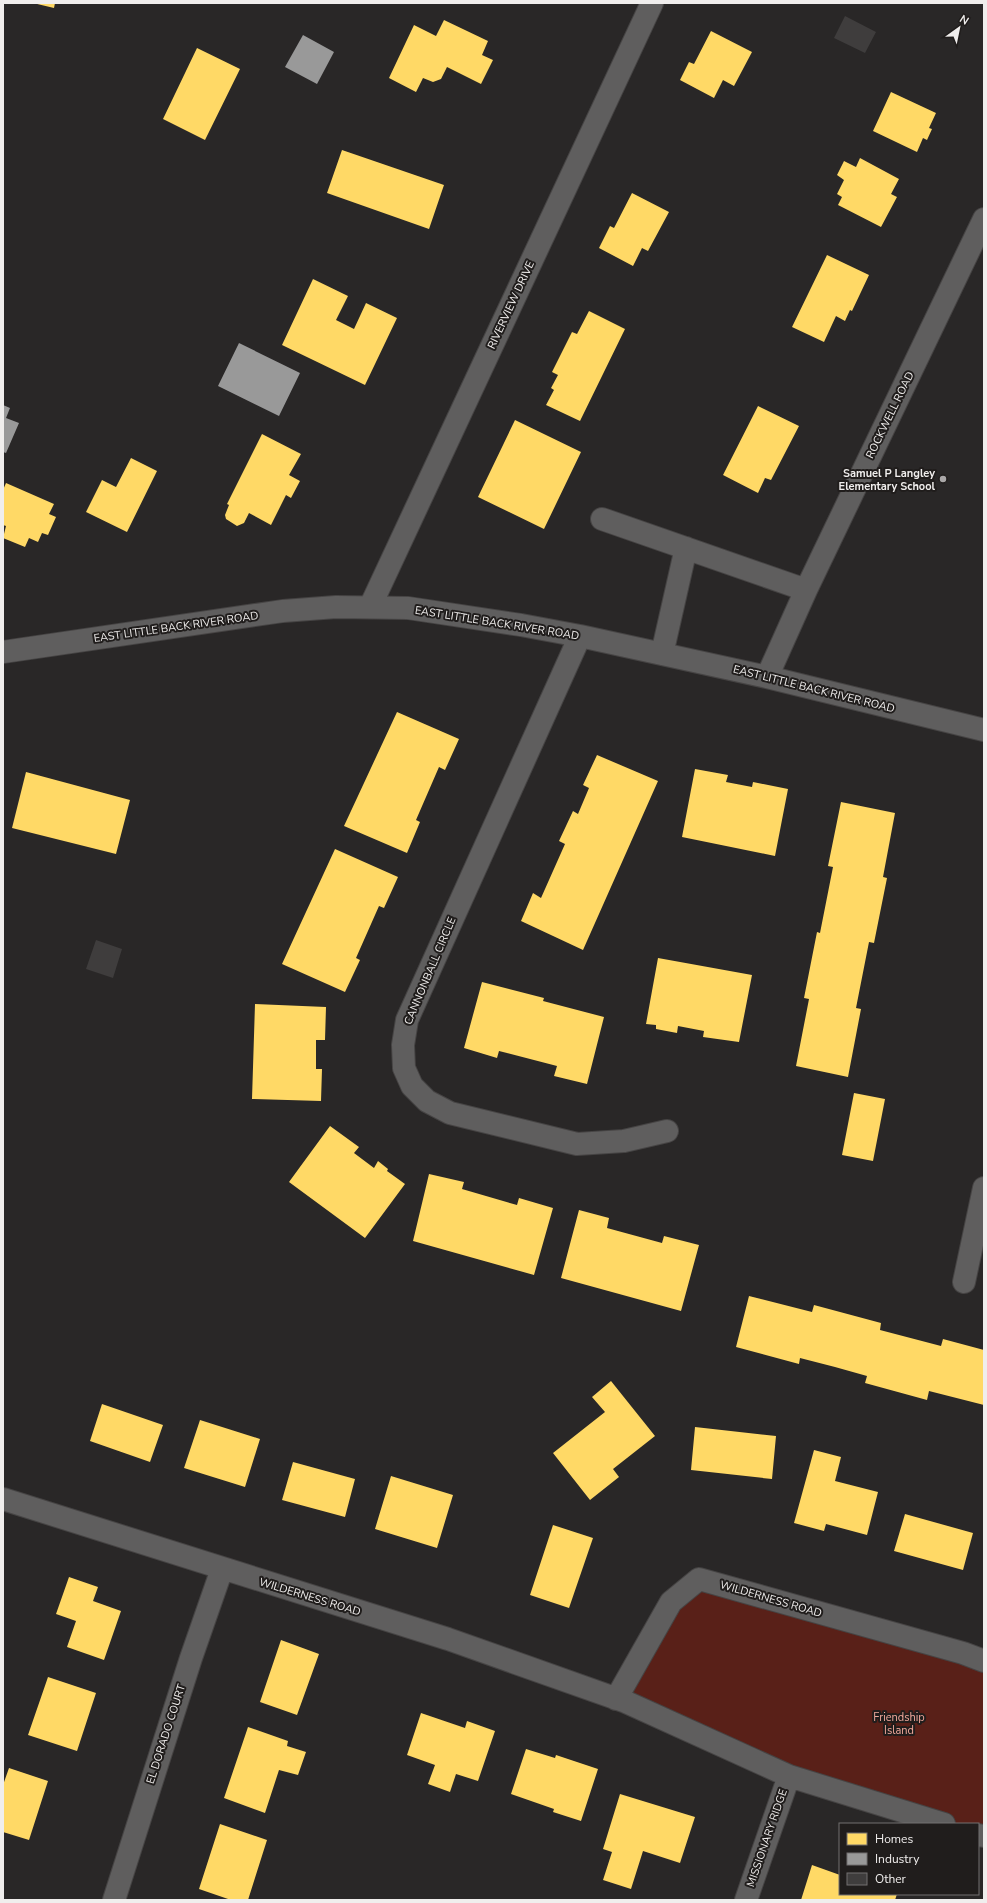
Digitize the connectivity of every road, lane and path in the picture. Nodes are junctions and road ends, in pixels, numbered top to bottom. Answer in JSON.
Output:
{"nodes":[{"id":1,"x":652,"y":3,"type":"edge"},
{"id":2,"x":984,"y":219,"type":"edge"},
{"id":3,"x":602,"y":519,"type":"dead end"},
{"id":4,"x":686,"y":548,"type":"junction"},
{"id":5,"x":806,"y":590,"type":"junction"},
{"id":6,"x":370,"y":606,"type":"junction"},
{"id":7,"x":580,"y":636,"type":"junction"},
{"id":8,"x":3,"y":652,"type":"edge"},
{"id":9,"x":662,"y":654,"type":"junction"},
{"id":10,"x":767,"y":677,"type":"junction"},
{"id":11,"x":984,"y":730,"type":"edge"},
{"id":12,"x":667,"y":1131,"type":"dead end"},
{"id":13,"x":984,"y":1188,"type":"edge"},
{"id":14,"x":964,"y":1282,"type":"dead end"},
{"id":15,"x":3,"y":1499,"type":"edge"},
{"id":16,"x":222,"y":1569,"type":"junction"},
{"id":17,"x":984,"y":1661,"type":"edge"},
{"id":18,"x":616,"y":1698,"type":"junction"},
{"id":19,"x":789,"y":1776,"type":"junction"},
{"id":20,"x":941,"y":1823,"type":"edge"},
{"id":21,"x":114,"y":1900,"type":"edge"},
{"id":22,"x":746,"y":1900,"type":"edge"}],
"edges":[{"from":1,"to":6,"type":"street","name":"RIVERVIEW DRIVE"},
{"from":2,"to":5,"type":"street","name":"ROCKWELL ROAD"},
{"from":3,"to":4,"type":"street"},
{"from":4,"to":5,"type":"street"},
{"from":4,"to":9,"type":"street"},
{"from":5,"to":10,"type":"street","name":"ROCKWELL ROAD"},
{"from":6,"to":7,"type":"street","name":"EAST LITTLE BACK RIVER ROAD"},
{"from":6,"to":8,"type":"street","name":"EAST LITTLE BACK RIVER ROAD"},
{"from":7,"to":9,"type":"street","name":"EAST LITTLE BACK RIVER ROAD"},
{"from":7,"to":12,"type":"street","name":"CANNONBALL CIRCLE"},
{"from":9,"to":10,"type":"street","name":"EAST LITTLE BACK RIVER ROAD"},
{"from":10,"to":11,"type":"street","name":"EAST LITTLE BACK RIVER ROAD"},
{"from":13,"to":14,"type":"street"},
{"from":15,"to":16,"type":"street","name":"WILDERNESS ROAD"},
{"from":16,"to":18,"type":"street","name":"WILDERNESS ROAD"},
{"from":16,"to":21,"type":"street","name":"EL DORADO COURT"},
{"from":17,"to":18,"type":"street","name":"WILDERNESS ROAD"},
{"from":18,"to":19,"type":"street","name":"WILDERNESS ROAD"},
{"from":19,"to":20,"type":"street","name":"WILDERNESS ROAD"},
{"from":19,"to":22,"type":"street","name":"MISSIONARY RIDGE"}]}
